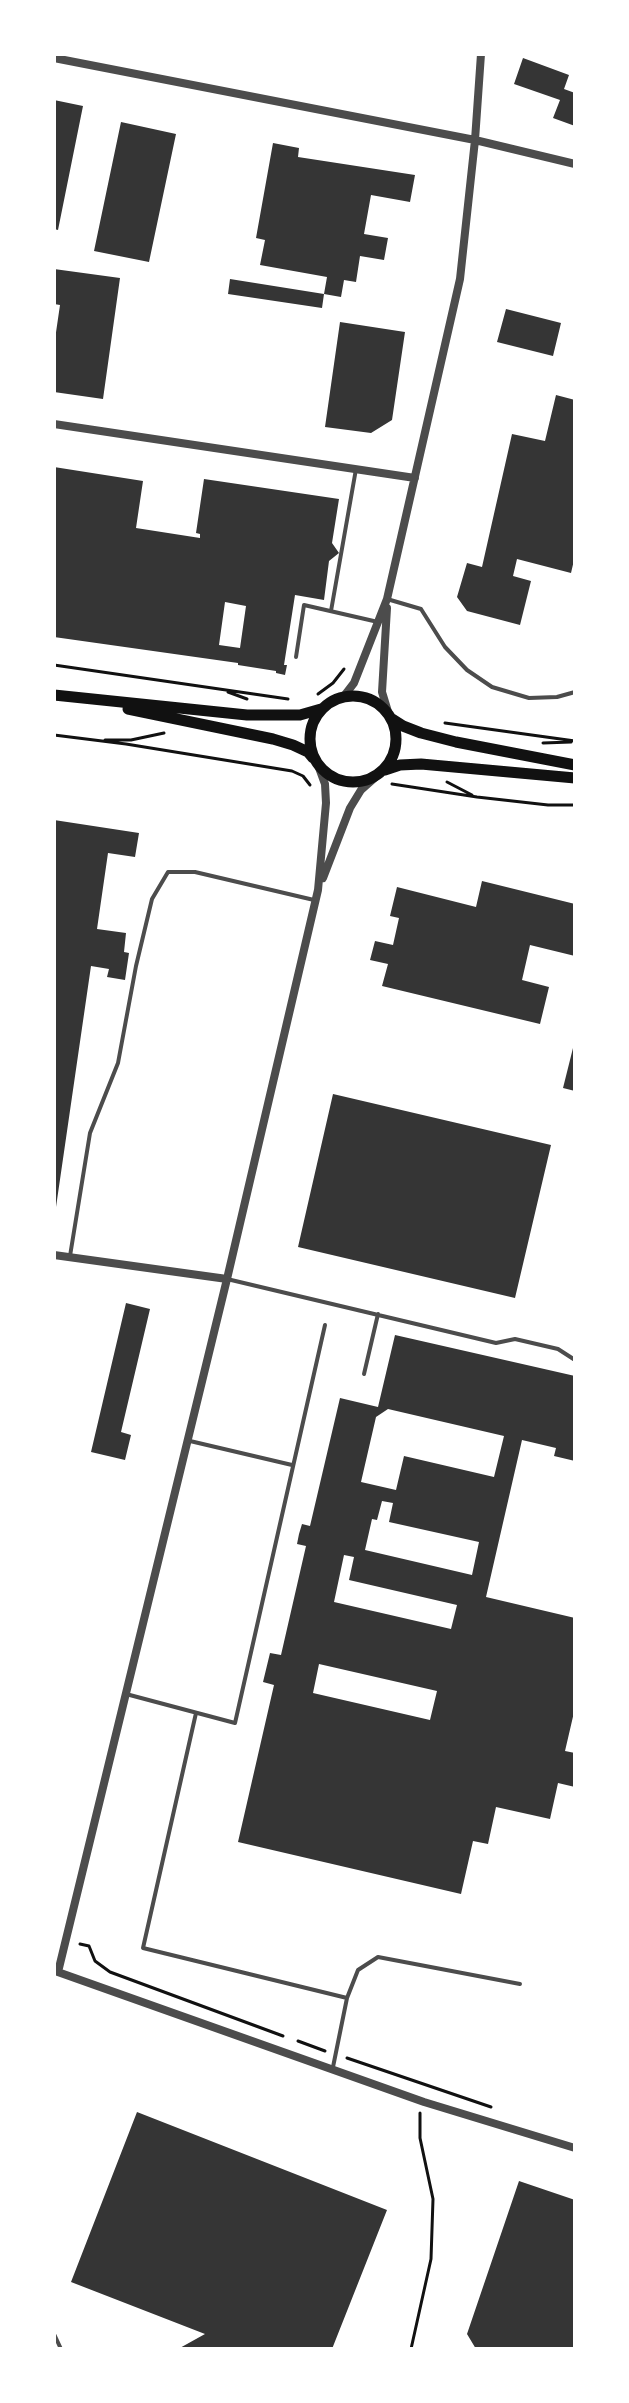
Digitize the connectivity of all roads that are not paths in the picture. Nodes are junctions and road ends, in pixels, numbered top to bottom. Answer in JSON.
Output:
{"nodes":[{"id":1,"x":481,"y":54,"type":"edge"},
{"id":2,"x":54,"y":58,"type":"edge"},
{"id":3,"x":475,"y":140,"type":"junction"},
{"id":4,"x":575,"y":164,"type":"edge"},
{"id":5,"x":54,"y":424,"type":"edge"},
{"id":6,"x":356,"y":469,"type":"junction"},
{"id":7,"x":415,"y":478,"type":"junction"},
{"id":8,"x":387,"y":599,"type":"junction"},
{"id":9,"x":331,"y":611,"type":"junction"},
{"id":10,"x":378,"y":622,"type":"junction"},
{"id":11,"x":296,"y":657,"type":"dead end"},
{"id":12,"x":575,"y":692,"type":"edge"},
{"id":13,"x":59,"y":696,"type":"edge"},
{"id":14,"x":344,"y":696,"type":"junction"},
{"id":15,"x":322,"y":709,"type":"junction"},
{"id":16,"x":390,"y":716,"type":"junction"},
{"id":17,"x":315,"y":761,"type":"junction"},
{"id":18,"x":575,"y":765,"type":"edge"},
{"id":19,"x":382,"y":772,"type":"junction"},
{"id":20,"x":575,"y":778,"type":"edge"},
{"id":21,"x":318,"y":890,"type":"junction"},
{"id":22,"x":316,"y":901,"type":"junction"},
{"id":23,"x":54,"y":1255,"type":"edge"},
{"id":24,"x":70,"y":1257,"type":"junction"},
{"id":25,"x":227,"y":1279,"type":"junction"},
{"id":26,"x":378,"y":1314,"type":"junction"},
{"id":27,"x":325,"y":1325,"type":"dead end"},
{"id":28,"x":575,"y":1360,"type":"edge"},
{"id":29,"x":364,"y":1374,"type":"dead end"},
{"id":30,"x":186,"y":1441,"type":"junction"},
{"id":31,"x":292,"y":1465,"type":"junction"},
{"id":32,"x":126,"y":1694,"type":"junction"},
{"id":33,"x":196,"y":1713,"type":"junction"},
{"id":34,"x":56,"y":1972,"type":"edge"},
{"id":35,"x":520,"y":1984,"type":"dead end"},
{"id":36,"x":347,"y":1998,"type":"junction"},
{"id":37,"x":332,"y":2070,"type":"junction"},
{"id":38,"x":575,"y":2148,"type":"edge"},
{"id":39,"x":54,"y":2334,"type":"edge"},
{"id":40,"x":61,"y":2349,"type":"edge"}],
"edges":[{"from":1,"to":3,"type":"street"},
{"from":2,"to":3,"type":"street"},
{"from":3,"to":4,"type":"street"},
{"from":3,"to":7,"type":"street"},
{"from":5,"to":6,"type":"street"},
{"from":6,"to":7,"type":"street"},
{"from":6,"to":9,"type":"lane"},
{"from":7,"to":8,"type":"street"},
{"from":8,"to":10,"type":"street"},
{"from":8,"to":12,"type":"lane"},
{"from":8,"to":16,"type":"street"},
{"from":9,"to":10,"type":"lane"},
{"from":9,"to":11,"type":"lane"},
{"from":10,"to":14,"type":"street"},
{"from":13,"to":15,"type":"main road"},
{"from":13,"to":17,"type":"main road"},
{"from":14,"to":15,"type":"main road"},
{"from":14,"to":16,"type":"main road"},
{"from":15,"to":17,"type":"main road"},
{"from":16,"to":18,"type":"main road"},
{"from":16,"to":19,"type":"main road"},
{"from":17,"to":19,"type":"main road"},
{"from":17,"to":21,"type":"street"},
{"from":19,"to":20,"type":"main road"},
{"from":19,"to":21,"type":"street"},
{"from":21,"to":22,"type":"street"},
{"from":22,"to":24,"type":"lane"},
{"from":22,"to":25,"type":"street"},
{"from":23,"to":24,"type":"street"},
{"from":24,"to":25,"type":"street"},
{"from":25,"to":26,"type":"lane"},
{"from":25,"to":30,"type":"street"},
{"from":26,"to":28,"type":"lane"},
{"from":26,"to":29,"type":"lane"},
{"from":27,"to":31,"type":"lane"},
{"from":30,"to":31,"type":"lane"},
{"from":30,"to":32,"type":"street"},
{"from":31,"to":33,"type":"lane"},
{"from":32,"to":33,"type":"lane"},
{"from":32,"to":34,"type":"street"},
{"from":33,"to":36,"type":"lane"},
{"from":34,"to":37,"type":"street"},
{"from":35,"to":36,"type":"lane"},
{"from":36,"to":37,"type":"lane"},
{"from":37,"to":38,"type":"street"},
{"from":39,"to":40,"type":"lane"}]}
